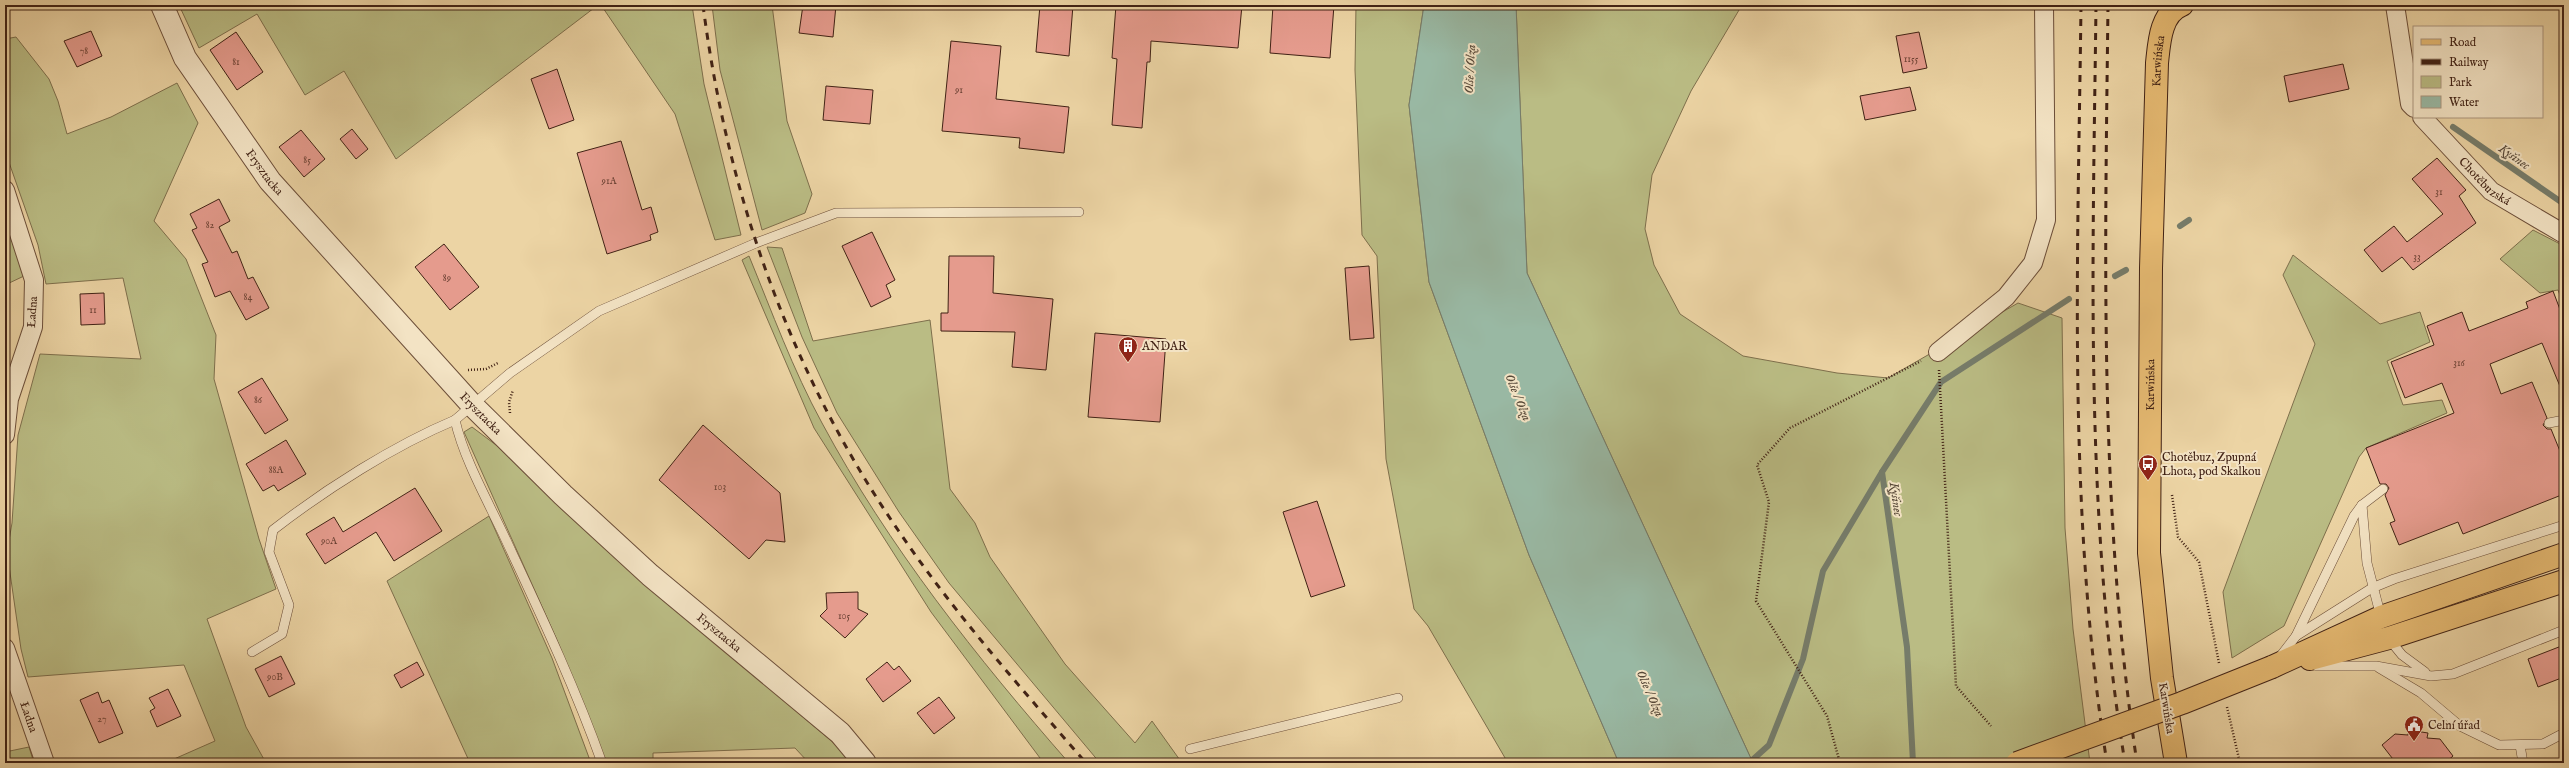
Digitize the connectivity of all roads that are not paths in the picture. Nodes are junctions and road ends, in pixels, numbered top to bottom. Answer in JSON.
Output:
{"nodes":[{"id":1,"x":162,"y":5,"type":"edge"},
{"id":2,"x":2044,"y":5,"type":"edge"},
{"id":3,"x":2395,"y":5,"type":"edge"},
{"id":4,"x":2178,"y":7,"type":"edge"},
{"id":5,"x":2413,"y":107,"type":"edge"},
{"id":6,"x":2423,"y":118,"type":"edge"},
{"id":7,"x":5,"y":190,"type":"edge"},
{"id":8,"x":1079,"y":212,"type":"dead end"},
{"id":9,"x":2564,"y":234,"type":"edge"},
{"id":10,"x":1938,"y":352,"type":"road end"},
{"id":11,"x":473,"y":406,"type":"junction"},
{"id":12,"x":6,"y":412,"type":"edge"},
{"id":13,"x":455,"y":420,"type":"junction"},
{"id":14,"x":2564,"y":420,"type":"edge"},
{"id":15,"x":2549,"y":423,"type":"dead end"},
{"id":16,"x":5,"y":435,"type":"edge"},
{"id":17,"x":2383,"y":489,"type":"dead end"},
{"id":18,"x":2362,"y":505,"type":"junction"},
{"id":19,"x":2564,"y":525,"type":"edge"},
{"id":20,"x":2564,"y":554,"type":"edge"},
{"id":21,"x":2564,"y":581,"type":"edge"},
{"id":22,"x":2372,"y":588,"type":"junction"},
{"id":23,"x":2385,"y":628,"type":"junction"},
{"id":24,"x":2564,"y":630,"type":"edge"},
{"id":25,"x":2296,"y":636,"type":"junction"},
{"id":26,"x":5,"y":648,"type":"edge"},
{"id":27,"x":252,"y":652,"type":"dead end"},
{"id":28,"x":2376,"y":666,"type":"junction"},
{"id":29,"x":2272,"y":667,"type":"junction"},
{"id":30,"x":2431,"y":676,"type":"junction"},
{"id":31,"x":1398,"y":698,"type":"dead end"},
{"id":32,"x":2564,"y":733,"type":"edge"},
{"id":33,"x":2520,"y":745,"type":"junction"},
{"id":34,"x":1190,"y":749,"type":"dead end"},
{"id":35,"x":45,"y":763,"type":"edge"},
{"id":36,"x":602,"y":763,"type":"edge"},
{"id":37,"x":865,"y":763,"type":"edge"},
{"id":38,"x":2017,"y":763,"type":"edge"},
{"id":39,"x":2176,"y":763,"type":"edge"},
{"id":40,"x":2523,"y":763,"type":"edge"}],
"edges":[{"from":1,"to":11,"type":"street","name":"Frysztacka"},
{"from":2,"to":10,"type":"street"},
{"from":3,"to":5,"type":"street"},
{"from":4,"to":39,"type":"main road","name":"Karwińska"},
{"from":6,"to":9,"type":"street","name":"Chotěbuzská"},
{"from":7,"to":12,"type":"street","name":"Ładna"},
{"from":8,"to":11,"type":"lane"},
{"from":11,"to":13,"type":"lane"},
{"from":11,"to":37,"type":"street","name":"Frysztacka"},
{"from":12,"to":16,"type":"street","name":"Ładna"},
{"from":13,"to":27,"type":"lane"},
{"from":13,"to":36,"type":"lane"},
{"from":14,"to":15,"type":"lane"},
{"from":17,"to":18,"type":"lane"},
{"from":18,"to":22,"type":"lane"},
{"from":18,"to":25,"type":"lane"},
{"from":19,"to":22,"type":"lane"},
{"from":20,"to":23,"type":"main road"},
{"from":21,"to":23,"type":"main road"},
{"from":22,"to":23,"type":"lane"},
{"from":22,"to":25,"type":"lane"},
{"from":23,"to":29,"type":"main road"},
{"from":23,"to":30,"type":"lane"},
{"from":24,"to":30,"type":"lane"},
{"from":25,"to":29,"type":"lane"},
{"from":26,"to":35,"type":"street","name":"Ładna"},
{"from":28,"to":29,"type":"lane"},
{"from":28,"to":30,"type":"lane"},
{"from":28,"to":33,"type":"lane"},
{"from":29,"to":38,"type":"main road","bridge":true},
{"from":31,"to":34,"type":"lane"},
{"from":32,"to":33,"type":"lane"},
{"from":33,"to":40,"type":"lane"}]}
